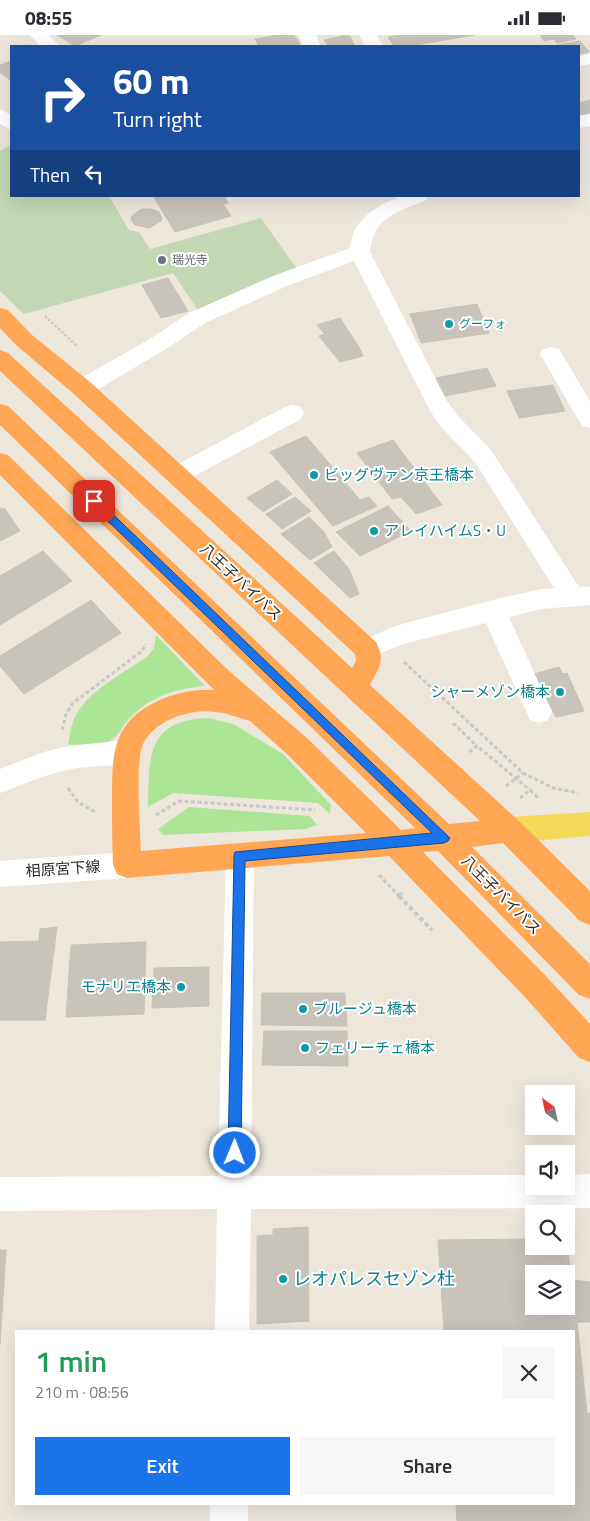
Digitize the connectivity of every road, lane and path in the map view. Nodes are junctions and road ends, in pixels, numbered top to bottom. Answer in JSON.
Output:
{"nodes":[{"id":1,"x":39,"y":35,"type":"edge"},
{"id":2,"x":49,"y":45,"type":"edge"},
{"id":3,"x":0,"y":115,"type":"edge"},
{"id":4,"x":10,"y":123,"type":"edge"},
{"id":5,"x":414,"y":197,"type":"edge"},
{"id":6,"x":393,"y":201,"type":"edge"},
{"id":7,"x":360,"y":252,"type":"junction"},
{"id":8,"x":0,"y":315,"type":"edge"},
{"id":9,"x":45,"y":316,"type":"dead end"},
{"id":10,"x":78,"y":348,"type":"dead end"},
{"id":11,"x":551,"y":354,"type":"dead end"},
{"id":12,"x":0,"y":358,"type":"edge"},
{"id":13,"x":82,"y":388,"type":"junction"},
{"id":14,"x":0,"y":412,"type":"edge"},
{"id":15,"x":293,"y":413,"type":"dead end"},
{"id":16,"x":590,"y":420,"type":"edge"},
{"id":17,"x":23,"y":434,"type":"junction"},
{"id":18,"x":0,"y":461,"type":"edge"},
{"id":19,"x":177,"y":475,"type":"junction"},
{"id":20,"x":581,"y":596,"type":"edge"},
{"id":21,"x":493,"y":610,"type":"junction"},
{"id":22,"x":146,"y":635,"type":"dead end"},
{"id":23,"x":367,"y":649,"type":"junction"},
{"id":24,"x":402,"y":660,"type":"dead end"},
{"id":25,"x":355,"y":687,"type":"junction"},
{"id":26,"x":538,"y":712,"type":"dead end"},
{"id":27,"x":454,"y":723,"type":"dead end"},
{"id":28,"x":274,"y":725,"type":"junction"},
{"id":29,"x":61,"y":735,"type":"dead end"},
{"id":30,"x":477,"y":746,"type":"junction"},
{"id":31,"x":127,"y":752,"type":"junction"},
{"id":32,"x":472,"y":760,"type":"dead end"},
{"id":33,"x":523,"y":773,"type":"junction"},
{"id":34,"x":0,"y":781,"type":"edge"},
{"id":35,"x":65,"y":781,"type":"dead end"},
{"id":36,"x":502,"y":789,"type":"dead end"},
{"id":37,"x":530,"y":790,"type":"dead end"},
{"id":38,"x":579,"y":794,"type":"dead end"},
{"id":39,"x":314,"y":809,"type":"dead end"},
{"id":40,"x":96,"y":813,"type":"dead end"},
{"id":41,"x":149,"y":819,"type":"dead end"},
{"id":42,"x":590,"y":823,"type":"edge"},
{"id":43,"x":509,"y":831,"type":"junction"},
{"id":44,"x":444,"y":838,"type":"junction"},
{"id":45,"x":395,"y":843,"type":"junction"},
{"id":46,"x":240,"y":856,"type":"junction"},
{"id":47,"x":127,"y":865,"type":"junction"},
{"id":48,"x":0,"y":874,"type":"edge"},
{"id":49,"x":590,"y":911,"type":"edge"},
{"id":50,"x":590,"y":985,"type":"edge"},
{"id":51,"x":590,"y":1047,"type":"edge"},
{"id":52,"x":590,"y":1191,"type":"edge"},
{"id":53,"x":234,"y":1192,"type":"junction"},
{"id":54,"x":0,"y":1194,"type":"edge"},
{"id":55,"x":232,"y":1330,"type":"edge"},
{"id":56,"x":229,"y":1505,"type":"edge"},
{"id":57,"x":229,"y":1521,"type":"edge"}],
"edges":[{"from":1,"to":2,"type":"street"},
{"from":3,"to":4,"type":"street"},
{"from":5,"to":6,"type":"street"},
{"from":6,"to":7,"type":"street"},
{"from":7,"to":13,"type":"street"},
{"from":7,"to":20,"type":"street"},
{"from":8,"to":13,"type":"highway"},
{"from":9,"to":10,"type":"path"},
{"from":11,"to":16,"type":"street"},
{"from":12,"to":25,"type":"highway","name":"八王子バイパス"},
{"from":13,"to":19,"type":"highway"},
{"from":14,"to":17,"type":"highway","name":"八王子バイパス"},
{"from":15,"to":19,"type":"street"},
{"from":17,"to":28,"type":"highway"},
{"from":17,"to":44,"type":"highway","name":"八王子バイパス"},
{"from":18,"to":28,"type":"highway"},
{"from":19,"to":23,"type":"highway"},
{"from":20,"to":21,"type":"street"},
{"from":21,"to":23,"type":"street"},
{"from":21,"to":26,"type":"street"},
{"from":22,"to":29,"type":"path"},
{"from":23,"to":25,"type":"highway"},
{"from":24,"to":33,"type":"path"},
{"from":25,"to":43,"type":"highway","name":"八王子バイパス"},
{"from":27,"to":30,"type":"path"},
{"from":28,"to":31,"type":"highway"},
{"from":28,"to":45,"type":"highway"},
{"from":30,"to":32,"type":"path"},
{"from":30,"to":37,"type":"path"},
{"from":31,"to":34,"type":"street"},
{"from":31,"to":47,"type":"highway"},
{"from":33,"to":36,"type":"path"},
{"from":33,"to":38,"type":"path"},
{"from":35,"to":40,"type":"path"},
{"from":39,"to":41,"type":"path"},
{"from":42,"to":43,"type":"main road"},
{"from":43,"to":44,"type":"highway"},
{"from":43,"to":49,"type":"highway","name":"八王子バイパス"},
{"from":44,"to":45,"type":"highway"},
{"from":44,"to":50,"type":"highway","name":"八王子バイパス"},
{"from":45,"to":46,"type":"highway"},
{"from":45,"to":51,"type":"highway"},
{"from":46,"to":47,"type":"highway"},
{"from":46,"to":53,"type":"street"},
{"from":47,"to":48,"type":"street","name":"相原宮下線"},
{"from":52,"to":53,"type":"street"},
{"from":53,"to":54,"type":"street"},
{"from":53,"to":55,"type":"street"},
{"from":56,"to":57,"type":"street"}]}
